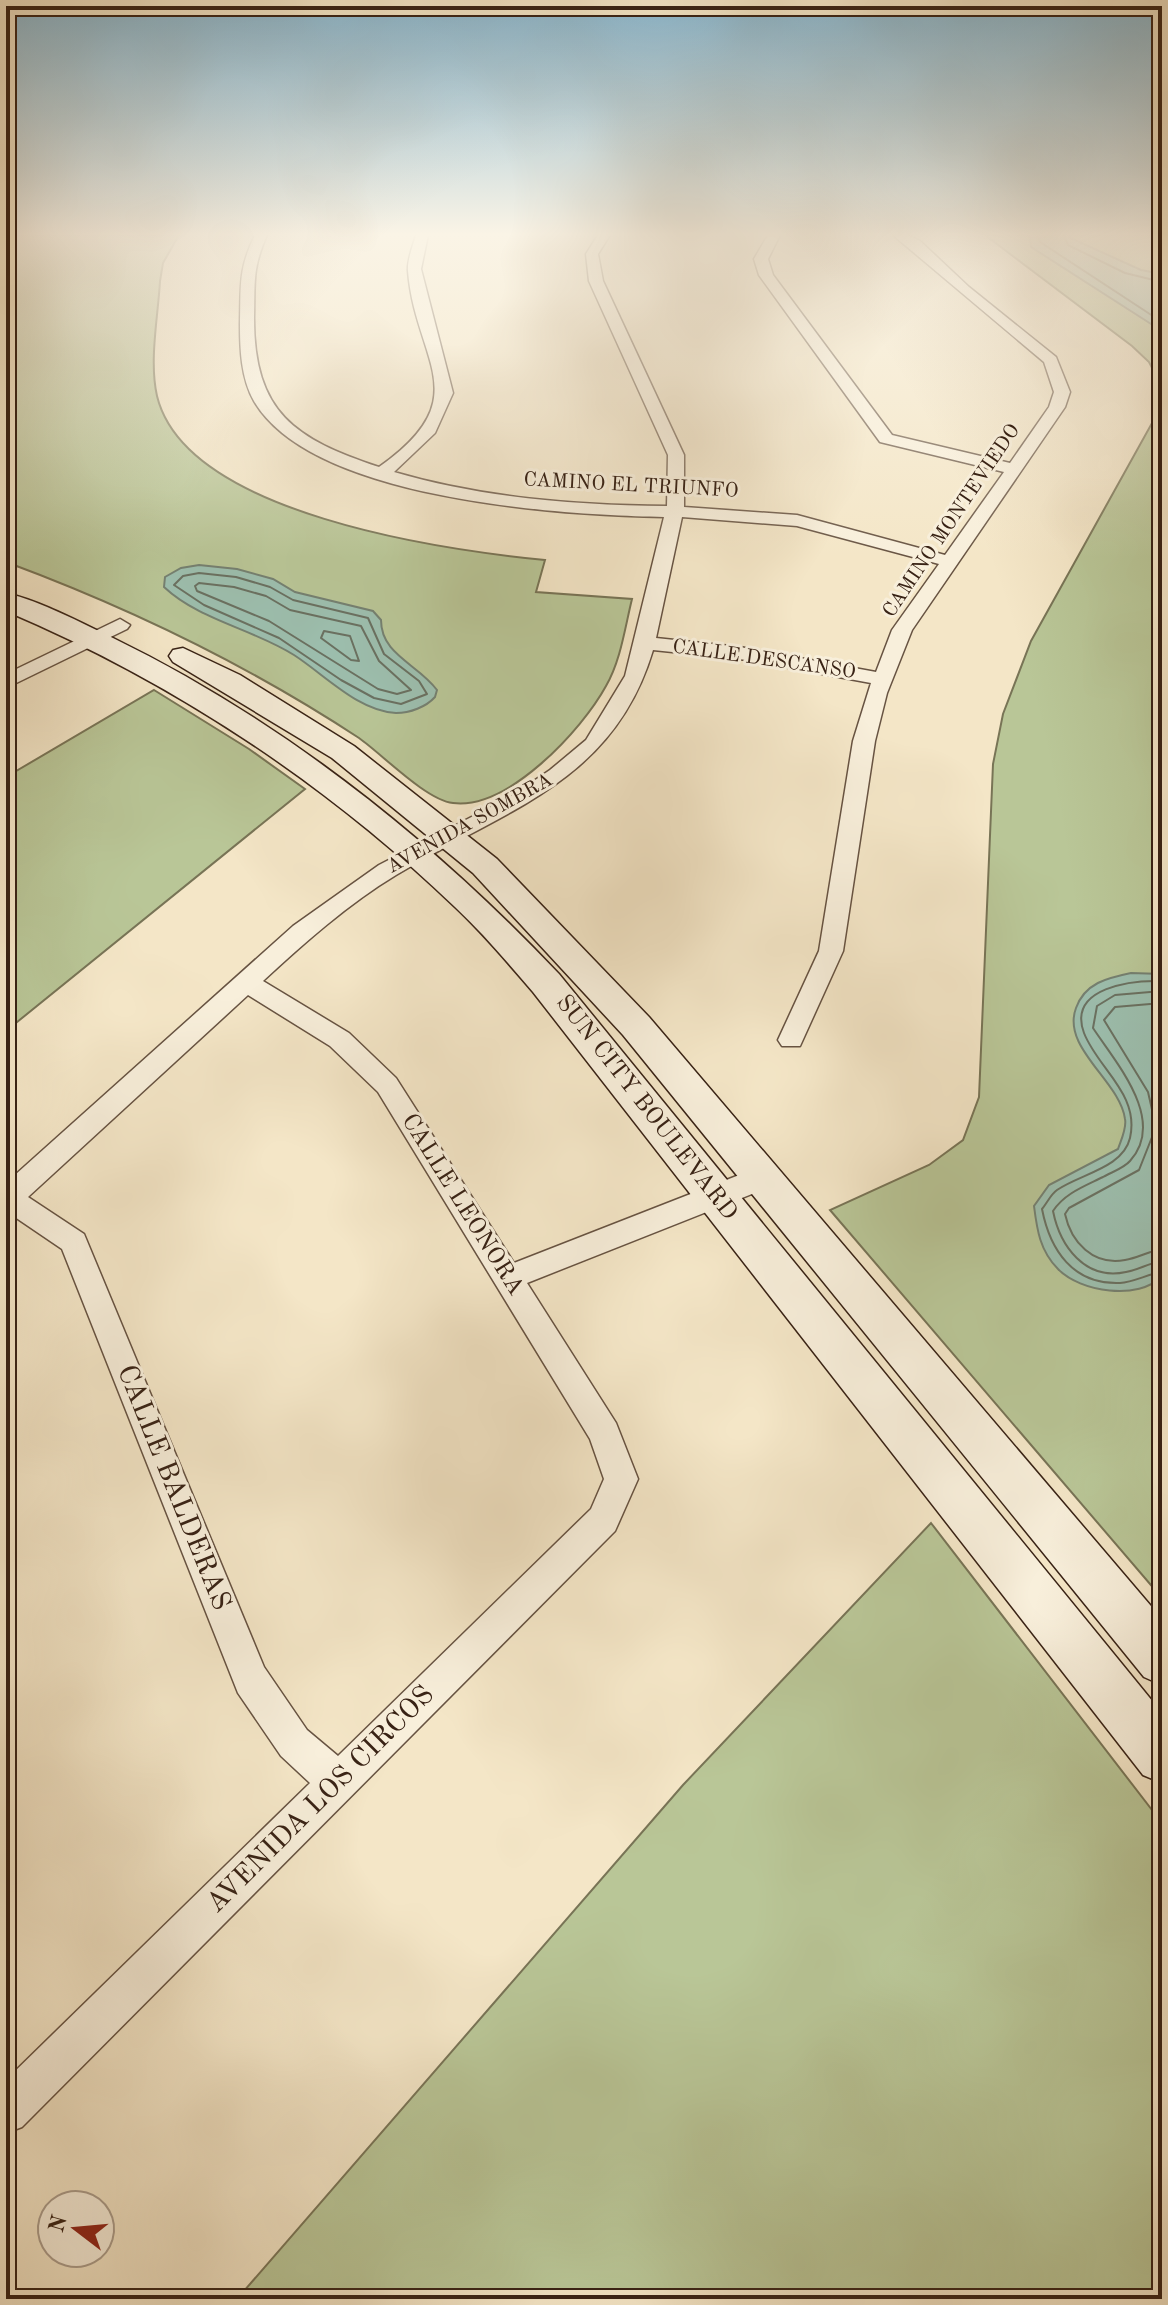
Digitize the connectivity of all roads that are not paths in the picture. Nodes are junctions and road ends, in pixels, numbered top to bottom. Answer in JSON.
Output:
{"nodes":[{"id":1,"x":250,"y":343,"type":"edge"},
{"id":2,"x":432,"y":343,"type":"edge"},
{"id":3,"x":624,"y":343,"type":"edge"},
{"id":4,"x":815,"y":343,"type":"edge"},
{"id":5,"x":1029,"y":343,"type":"edge"},
{"id":6,"x":1014,"y":469,"type":"junction"},
{"id":7,"x":382,"y":473,"type":"junction"},
{"id":8,"x":674,"y":511,"type":"junction"},
{"id":9,"x":950,"y":561,"type":"junction"},
{"id":10,"x":6,"y":579,"type":"edge"},
{"id":11,"x":6,"y":601,"type":"edge"},
{"id":12,"x":106,"y":632,"type":"junction"},
{"id":13,"x":645,"y":643,"type":"junction"},
{"id":14,"x":883,"y":679,"type":"junction"},
{"id":15,"x":6,"y":682,"type":"edge"},
{"id":16,"x":451,"y":836,"type":"junction"},
{"id":17,"x":413,"y":855,"type":"junction"},
{"id":18,"x":246,"y":983,"type":"junction"},
{"id":19,"x":791,"y":1040,"type":"dead end"},
{"id":20,"x":762,"y":1178,"type":"junction"},
{"id":21,"x":715,"y":1196,"type":"junction"},
{"id":22,"x":7,"y":1199,"type":"edge"},
{"id":23,"x":507,"y":1278,"type":"junction"},
{"id":24,"x":621,"y":1479,"type":"joint"},
{"id":25,"x":1162,"y":1659,"type":"edge"},
{"id":26,"x":1162,"y":1756,"type":"edge"},
{"id":27,"x":339,"y":1783,"type":"junction"},
{"id":28,"x":6,"y":2111,"type":"edge"}],
"edges":[{"from":1,"to":7,"type":"street","name":"CAMINO EL TRIUNFO"},
{"from":2,"to":7,"type":"street"},
{"from":3,"to":8,"type":"street","name":"AVENIDA SOMBRA"},
{"from":4,"to":6,"type":"street"},
{"from":5,"to":6,"type":"street","name":"CAMINO MONTEVIEDO"},
{"from":6,"to":9,"type":"street","name":"CAMINO MONTEVIEDO"},
{"from":7,"to":8,"type":"street","name":"CAMINO EL TRIUNFO"},
{"from":8,"to":9,"type":"street","name":"CAMINO EL TRIUNFO"},
{"from":8,"to":13,"type":"street","name":"AVENIDA SOMBRA"},
{"from":9,"to":14,"type":"street","name":"CAMINO MONTEVIEDO"},
{"from":10,"to":12,"type":"street","name":"SUN CITY BOULEVARD"},
{"from":11,"to":12,"type":"street","name":"SUN CITY BOULEVARD"},
{"from":12,"to":15,"type":"street"},
{"from":12,"to":16,"type":"street","name":"SUN CITY BOULEVARD"},
{"from":12,"to":17,"type":"street","name":"SUN CITY BOULEVARD"},
{"from":13,"to":14,"type":"street","name":"CALLE DESCANSO"},
{"from":13,"to":16,"type":"street","name":"AVENIDA SOMBRA"},
{"from":14,"to":19,"type":"street","name":"CAMINO MONTEVIEDO"},
{"from":16,"to":17,"type":"street","name":"AVENIDA SOMBRA"},
{"from":16,"to":20,"type":"street","name":"SUN CITY BOULEVARD"},
{"from":17,"to":18,"type":"street","name":"AVENIDA SOMBRA"},
{"from":17,"to":21,"type":"street","name":"SUN CITY BOULEVARD"},
{"from":18,"to":22,"type":"street","name":"AVENIDA SOMBRA"},
{"from":18,"to":23,"type":"street","name":"CALLE LEONORA"},
{"from":20,"to":21,"type":"street"},
{"from":20,"to":25,"type":"street","name":"SUN CITY BOULEVARD"},
{"from":21,"to":23,"type":"street"},
{"from":21,"to":26,"type":"street","name":"SUN CITY BOULEVARD"},
{"from":22,"to":27,"type":"street","name":"CALLE BALDERAS"},
{"from":23,"to":24,"type":"street","name":"CALLE LEONORA"},
{"from":24,"to":27,"type":"street","name":"AVENIDA LOS CIRCOS"},
{"from":27,"to":28,"type":"street","name":"AVENIDA LOS CIRCOS"}]}
